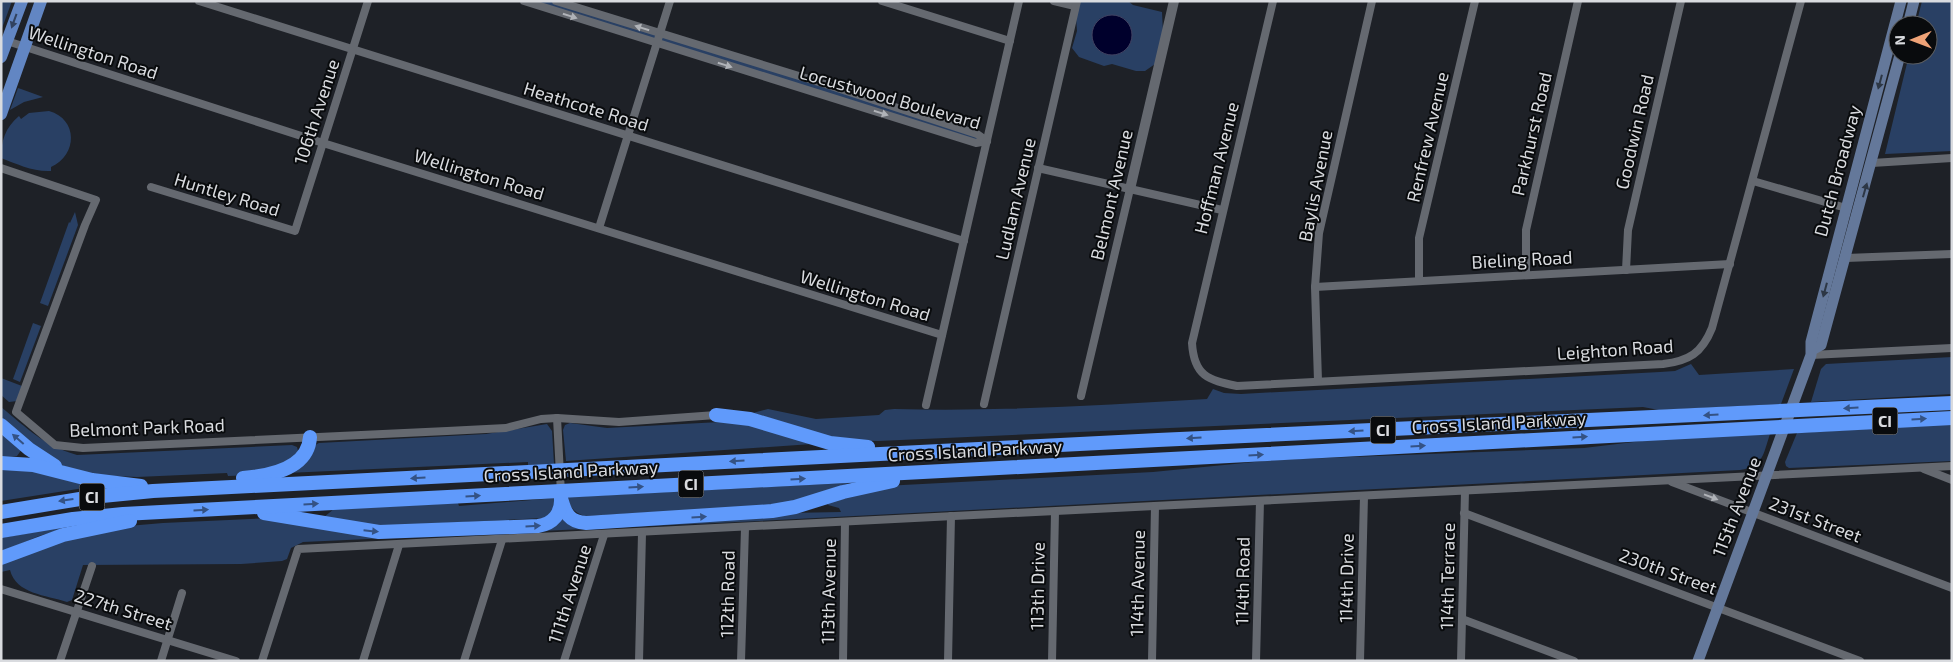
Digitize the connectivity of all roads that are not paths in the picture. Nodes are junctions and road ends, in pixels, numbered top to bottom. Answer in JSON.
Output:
{"nodes":[{"id":1,"x":22,"y":1,"type":"edge"},
{"id":2,"x":41,"y":1,"type":"edge"},
{"id":3,"x":199,"y":1,"type":"edge"},
{"id":4,"x":368,"y":1,"type":"edge"},
{"id":5,"x":524,"y":1,"type":"edge"},
{"id":6,"x":556,"y":1,"type":"edge"},
{"id":7,"x":670,"y":1,"type":"edge"},
{"id":8,"x":882,"y":1,"type":"edge"},
{"id":9,"x":1020,"y":1,"type":"edge"},
{"id":10,"x":1054,"y":1,"type":"edge"},
{"id":11,"x":1174,"y":1,"type":"edge"},
{"id":12,"x":1273,"y":1,"type":"edge"},
{"id":13,"x":1372,"y":1,"type":"edge"},
{"id":14,"x":1475,"y":1,"type":"edge"},
{"id":15,"x":1578,"y":1,"type":"edge"},
{"id":16,"x":1681,"y":1,"type":"edge"},
{"id":17,"x":1801,"y":1,"type":"edge"},
{"id":18,"x":1901,"y":1,"type":"edge"},
{"id":19,"x":1914,"y":1,"type":"edge"},
{"id":20,"x":1076,"y":4,"type":"edge"},
{"id":21,"x":1910,"y":15,"type":"edge"},
{"id":22,"x":661,"y":34,"type":"junction"},
{"id":23,"x":7,"y":41,"type":"junction"},
{"id":24,"x":1010,"y":41,"type":"junction"},
{"id":25,"x":657,"y":44,"type":"junction"},
{"id":26,"x":25,"y":47,"type":"junction"},
{"id":27,"x":353,"y":49,"type":"junction"},
{"id":28,"x":1,"y":57,"type":"edge"},
{"id":29,"x":1897,"y":65,"type":"edge"},
{"id":30,"x":825,"y":84,"type":"junction"},
{"id":31,"x":822,"y":95,"type":"junction"},
{"id":32,"x":1,"y":114,"type":"edge"},
{"id":33,"x":627,"y":136,"type":"junction"},
{"id":34,"x":987,"y":141,"type":"junction"},
{"id":35,"x":323,"y":143,"type":"junction"},
{"id":36,"x":1952,"y":158,"type":"edge"},
{"id":37,"x":1858,"y":162,"type":"junction"},
{"id":38,"x":1872,"y":163,"type":"junction"},
{"id":39,"x":1,"y":168,"type":"edge"},
{"id":40,"x":1038,"y":168,"type":"junction"},
{"id":41,"x":1753,"y":181,"type":"junction"},
{"id":42,"x":151,"y":187,"type":"dead end"},
{"id":43,"x":1130,"y":190,"type":"junction"},
{"id":44,"x":1846,"y":208,"type":"junction"},
{"id":45,"x":1222,"y":210,"type":"junction"},
{"id":46,"x":1859,"y":211,"type":"junction"},
{"id":47,"x":599,"y":228,"type":"junction"},
{"id":48,"x":295,"y":231,"type":"joint"},
{"id":49,"x":964,"y":241,"type":"junction"},
{"id":50,"x":1952,"y":254,"type":"edge"},
{"id":51,"x":1834,"y":256,"type":"junction"},
{"id":52,"x":1846,"y":258,"type":"junction"},
{"id":53,"x":1730,"y":264,"type":"junction"},
{"id":54,"x":1626,"y":270,"type":"junction"},
{"id":55,"x":1526,"y":275,"type":"junction"},
{"id":56,"x":1419,"y":281,"type":"junction"},
{"id":57,"x":1315,"y":287,"type":"junction"},
{"id":58,"x":942,"y":335,"type":"junction"},
{"id":59,"x":1192,"y":343,"type":"joint"},
{"id":60,"x":1952,"y":348,"type":"edge"},
{"id":61,"x":1810,"y":357,"type":"junction"},
{"id":62,"x":1318,"y":381,"type":"junction"},
{"id":63,"x":1081,"y":396,"type":"dead end"},
{"id":64,"x":1952,"y":403,"type":"edge"},
{"id":65,"x":984,"y":404,"type":"dead end"},
{"id":66,"x":926,"y":405,"type":"dead end"},
{"id":67,"x":716,"y":415,"type":"joint"},
{"id":68,"x":557,"y":418,"type":"junction"},
{"id":69,"x":1952,"y":418,"type":"edge"},
{"id":70,"x":1,"y":425,"type":"edge"},
{"id":71,"x":310,"y":436,"type":"junction"},
{"id":72,"x":943,"y":451,"type":"junction"},
{"id":73,"x":1,"y":463,"type":"edge"},
{"id":74,"x":1952,"y":466,"type":"edge"},
{"id":75,"x":1919,"y":468,"type":"junction"},
{"id":76,"x":64,"y":472,"type":"junction"},
{"id":77,"x":938,"y":472,"type":"junction"},
{"id":78,"x":1768,"y":475,"type":"junction"},
{"id":79,"x":1668,"y":480,"type":"junction"},
{"id":80,"x":1952,"y":480,"type":"edge"},
{"id":81,"x":199,"y":489,"type":"junction"},
{"id":82,"x":184,"y":490,"type":"junction"},
{"id":83,"x":1465,"y":491,"type":"junction"},
{"id":84,"x":1364,"y":496,"type":"junction"},
{"id":85,"x":561,"y":498,"type":"junction"},
{"id":86,"x":1260,"y":501,"type":"junction"},
{"id":87,"x":1155,"y":506,"type":"junction"},
{"id":88,"x":228,"y":508,"type":"junction"},
{"id":89,"x":174,"y":511,"type":"junction"},
{"id":90,"x":1,"y":512,"type":"edge"},
{"id":91,"x":1055,"y":512,"type":"junction"},
{"id":92,"x":1464,"y":513,"type":"junction"},
{"id":93,"x":1754,"y":513,"type":"junction"},
{"id":94,"x":951,"y":516,"type":"junction"},
{"id":95,"x":845,"y":522,"type":"junction"},
{"id":96,"x":744,"y":528,"type":"junction"},
{"id":97,"x":1,"y":531,"type":"edge"},
{"id":98,"x":642,"y":533,"type":"junction"},
{"id":99,"x":604,"y":535,"type":"junction"},
{"id":100,"x":502,"y":540,"type":"junction"},
{"id":101,"x":399,"y":545,"type":"junction"},
{"id":102,"x":1,"y":558,"type":"edge"},
{"id":103,"x":92,"y":566,"type":"dead end"},
{"id":104,"x":1952,"y":588,"type":"edge"},
{"id":105,"x":1,"y":589,"type":"edge"},
{"id":106,"x":182,"y":593,"type":"dead end"},
{"id":107,"x":1718,"y":607,"type":"junction"},
{"id":108,"x":76,"y":611,"type":"junction"},
{"id":109,"x":1462,"y":619,"type":"junction"},
{"id":110,"x":167,"y":639,"type":"junction"},
{"id":111,"x":60,"y":661,"type":"edge"},
{"id":112,"x":161,"y":661,"type":"edge"},
{"id":113,"x":236,"y":661,"type":"edge"},
{"id":114,"x":262,"y":661,"type":"edge"},
{"id":115,"x":363,"y":661,"type":"edge"},
{"id":116,"x":464,"y":661,"type":"edge"},
{"id":117,"x":564,"y":661,"type":"edge"},
{"id":118,"x":639,"y":661,"type":"edge"},
{"id":119,"x":741,"y":661,"type":"edge"},
{"id":120,"x":843,"y":661,"type":"edge"},
{"id":121,"x":948,"y":661,"type":"edge"},
{"id":122,"x":1052,"y":661,"type":"edge"},
{"id":123,"x":1152,"y":661,"type":"edge"},
{"id":124,"x":1256,"y":661,"type":"edge"},
{"id":125,"x":1360,"y":661,"type":"edge"},
{"id":126,"x":1461,"y":661,"type":"edge"},
{"id":127,"x":1574,"y":661,"type":"edge"},
{"id":128,"x":1698,"y":661,"type":"edge"},
{"id":129,"x":1860,"y":661,"type":"edge"}],
"edges":[{"from":1,"to":23,"type":"main road","one_way":true},
{"from":2,"to":26,"type":"main road"},
{"from":3,"to":27,"type":"street","name":"Heathcote Road"},
{"from":4,"to":27,"type":"street","name":"106th Avenue"},
{"from":5,"to":25,"type":"street","name":"Locustwood Boulevard","one_way":true},
{"from":22,"to":6,"type":"street","name":"Locustwood Boulevard","one_way":true},
{"from":7,"to":22,"type":"street"},
{"from":8,"to":24,"type":"street"},
{"from":9,"to":24,"type":"street"},
{"from":10,"to":20,"type":"street"},
{"from":11,"to":43,"type":"street","name":"Belmont Avenue"},
{"from":12,"to":45,"type":"street","name":"Hoffman Avenue"},
{"from":13,"to":57,"type":"street","name":"Baylis Avenue"},
{"from":14,"to":56,"type":"street","name":"Renfrew Avenue"},
{"from":15,"to":55,"type":"street","name":"Parkhurst Road"},
{"from":16,"to":54,"type":"street","name":"Goodwin Road"},
{"from":17,"to":41,"type":"street","name":"Leighton Road"},
{"from":18,"to":37,"type":"main road","name":"Dutch Broadway","one_way":true},
{"from":19,"to":21,"type":"main road"},
{"from":20,"to":40,"type":"street","name":"Ludlam Avenue"},
{"from":22,"to":25,"type":"street"},
{"from":22,"to":30,"type":"street","name":"Locustwood Boulevard"},
{"from":23,"to":26,"type":"street","name":"Wellington Road"},
{"from":23,"to":28,"type":"main road"},
{"from":24,"to":34,"type":"street"},
{"from":25,"to":31,"type":"street","name":"Locustwood Boulevard","one_way":true},
{"from":25,"to":33,"type":"street"},
{"from":26,"to":32,"type":"main road"},
{"from":26,"to":35,"type":"street","name":"Wellington Road"},
{"from":27,"to":33,"type":"street","name":"Heathcote Road"},
{"from":27,"to":35,"type":"street","name":"106th Avenue"},
{"from":29,"to":38,"type":"main road","name":"Dutch Broadway"},
{"from":30,"to":31,"type":"street"},
{"from":30,"to":34,"type":"street","name":"Locustwood Boulevard"},
{"from":31,"to":34,"type":"street","name":"Locustwood Boulevard","one_way":true},
{"from":33,"to":47,"type":"street"},
{"from":33,"to":49,"type":"street","name":"Heathcote Road"},
{"from":34,"to":49,"type":"street"},
{"from":35,"to":47,"type":"street","name":"Wellington Road"},
{"from":35,"to":48,"type":"street","name":"106th Avenue"},
{"from":36,"to":38,"type":"street"},
{"from":37,"to":38,"type":"main road"},
{"from":37,"to":44,"type":"main road","name":"Dutch Broadway"},
{"from":46,"to":38,"type":"main road","name":"Dutch Broadway","one_way":true},
{"from":39,"to":71,"type":"street","name":"Belmont Park Road"},
{"from":40,"to":43,"type":"street"},
{"from":40,"to":65,"type":"street","name":"Ludlam Avenue"},
{"from":41,"to":44,"type":"street"},
{"from":41,"to":53,"type":"street","name":"Leighton Road"},
{"from":42,"to":48,"type":"street","name":"Huntley Road"},
{"from":43,"to":45,"type":"street"},
{"from":43,"to":63,"type":"street","name":"Belmont Avenue"},
{"from":44,"to":46,"type":"main road"},
{"from":44,"to":51,"type":"main road","name":"Dutch Broadway"},
{"from":45,"to":59,"type":"street","name":"Hoffman Avenue"},
{"from":46,"to":52,"type":"main road","name":"Dutch Broadway"},
{"from":47,"to":58,"type":"street","name":"Wellington Road"},
{"from":49,"to":58,"type":"street"},
{"from":50,"to":52,"type":"street"},
{"from":51,"to":52,"type":"main road"},
{"from":51,"to":61,"type":"main road","name":"Dutch Broadway","one_way":true},
{"from":52,"to":61,"type":"main road","name":"Dutch Broadway"},
{"from":53,"to":54,"type":"street","name":"Bieling Road"},
{"from":53,"to":62,"type":"street","name":"Leighton Road"},
{"from":54,"to":55,"type":"street","name":"Bieling Road"},
{"from":55,"to":56,"type":"street","name":"Bieling Road"},
{"from":56,"to":57,"type":"street","name":"Bieling Road"},
{"from":57,"to":62,"type":"street","name":"Baylis Avenue"},
{"from":58,"to":66,"type":"street"},
{"from":59,"to":62,"type":"street","name":"Leighton Road"},
{"from":60,"to":61,"type":"street"},
{"from":61,"to":78,"type":"main road","name":"115th Avenue"},
{"from":64,"to":72,"type":"highway","name":"Cross Island Parkway","number":"CI","one_way":true},
{"from":67,"to":68,"type":"street","name":"Belmont Park Road"},
{"from":67,"to":72,"type":"highway"},
{"from":68,"to":71,"type":"street","name":"Belmont Park Road"},
{"from":68,"to":85,"type":"street"},
{"from":77,"to":69,"type":"highway","name":"Cross Island Parkway","number":"CI","one_way":true},
{"from":76,"to":70,"type":"highway","one_way":true},
{"from":71,"to":81,"type":"highway"},
{"from":72,"to":81,"type":"highway","name":"Cross Island Parkway","number":"CI","one_way":true},
{"from":73,"to":76,"type":"highway"},
{"from":74,"to":75,"type":"street"},
{"from":75,"to":78,"type":"street"},
{"from":75,"to":80,"type":"street"},
{"from":76,"to":82,"type":"highway"},
{"from":85,"to":77,"type":"highway","one_way":true},
{"from":88,"to":77,"type":"highway","name":"Cross Island Parkway","number":"CI","one_way":true},
{"from":78,"to":79,"type":"street"},
{"from":78,"to":93,"type":"main road","name":"115th Avenue"},
{"from":79,"to":83,"type":"street"},
{"from":79,"to":93,"type":"street","name":"231st Street","one_way":true},
{"from":81,"to":82,"type":"highway","name":"Cross Island Parkway","number":"CI"},
{"from":82,"to":90,"type":"highway","name":"Cross Island Parkway","number":"CI","one_way":true},
{"from":83,"to":84,"type":"street"},
{"from":83,"to":92,"type":"street","name":"114th Terrace"},
{"from":84,"to":86,"type":"street"},
{"from":84,"to":125,"type":"street","name":"114th Drive"},
{"from":88,"to":85,"type":"highway","one_way":true},
{"from":86,"to":87,"type":"street"},
{"from":86,"to":124,"type":"street","name":"114th Road"},
{"from":87,"to":91,"type":"street"},
{"from":87,"to":123,"type":"street","name":"114th Avenue"},
{"from":89,"to":88,"type":"highway","name":"Cross Island Parkway","number":"CI","one_way":true},
{"from":89,"to":97,"type":"highway","name":"Cross Island Parkway","number":"CI"},
{"from":89,"to":102,"type":"highway"},
{"from":91,"to":94,"type":"street"},
{"from":91,"to":122,"type":"street","name":"113th Drive"},
{"from":92,"to":107,"type":"street","name":"230th Street"},
{"from":92,"to":109,"type":"street","name":"114th Terrace"},
{"from":93,"to":104,"type":"street","name":"231st Street"},
{"from":93,"to":107,"type":"main road","name":"115th Avenue"},
{"from":94,"to":95,"type":"street"},
{"from":94,"to":121,"type":"street"},
{"from":95,"to":96,"type":"street"},
{"from":95,"to":120,"type":"street","name":"113th Avenue"},
{"from":96,"to":98,"type":"street"},
{"from":96,"to":119,"type":"street","name":"112th Road"},
{"from":98,"to":99,"type":"street"},
{"from":98,"to":118,"type":"street"},
{"from":99,"to":100,"type":"street"},
{"from":99,"to":117,"type":"street","name":"111th Avenue"},
{"from":100,"to":101,"type":"street"},
{"from":100,"to":116,"type":"street"},
{"from":101,"to":114,"type":"street"},
{"from":101,"to":115,"type":"street"},
{"from":103,"to":108,"type":"street"},
{"from":105,"to":108,"type":"street","name":"227th Street"},
{"from":106,"to":110,"type":"street"},
{"from":107,"to":128,"type":"main road","name":"115th Avenue"},
{"from":107,"to":129,"type":"street","name":"230th Street"},
{"from":108,"to":110,"type":"street","name":"227th Street"},
{"from":108,"to":111,"type":"street"},
{"from":109,"to":126,"type":"street","name":"114th Terrace"},
{"from":109,"to":127,"type":"street"},
{"from":110,"to":112,"type":"street"},
{"from":110,"to":113,"type":"street","name":"227th Street"}]}
